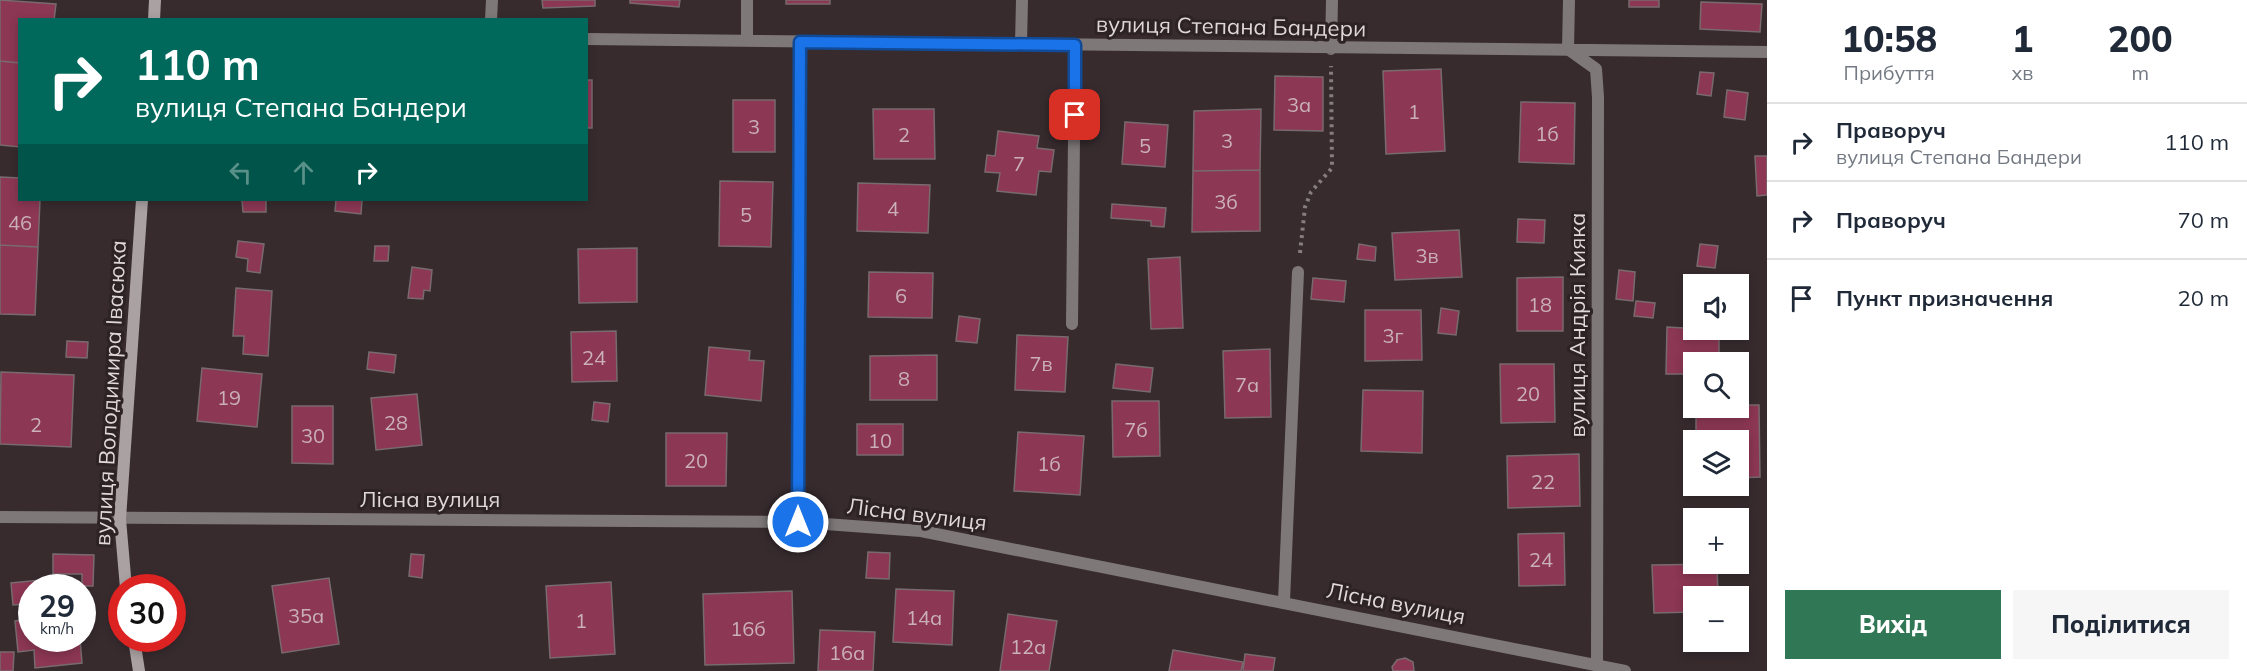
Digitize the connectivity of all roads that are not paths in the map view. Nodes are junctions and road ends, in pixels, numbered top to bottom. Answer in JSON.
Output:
{"nodes":[{"id":1,"x":155,"y":0,"type":"edge"},
{"id":2,"x":492,"y":0,"type":"edge"},
{"id":3,"x":747,"y":0,"type":"edge"},
{"id":4,"x":1022,"y":0,"type":"edge"},
{"id":5,"x":1332,"y":0,"type":"edge"},
{"id":6,"x":1569,"y":0,"type":"edge"},
{"id":7,"x":156,"y":18,"type":"edge"},
{"id":8,"x":491,"y":18,"type":"edge"},
{"id":9,"x":588,"y":39,"type":"edge"},
{"id":10,"x":747,"y":40,"type":"junction"},
{"id":11,"x":800,"y":42,"type":"junction"},
{"id":12,"x":1021,"y":44,"type":"junction"},
{"id":13,"x":1075,"y":45,"type":"junction"},
{"id":14,"x":1331,"y":48,"type":"junction"},
{"id":15,"x":1568,"y":49,"type":"junction"},
{"id":16,"x":1767,"y":52,"type":"edge"},
{"id":17,"x":142,"y":201,"type":"edge"},
{"id":18,"x":1298,"y":272,"type":"road end"},
{"id":19,"x":1072,"y":324,"type":"dead end"},
{"id":20,"x":0,"y":517,"type":"edge"},
{"id":21,"x":120,"y":519,"type":"junction"},
{"id":22,"x":798,"y":522,"type":"junction"},
{"id":23,"x":125,"y":574,"type":"edge"},
{"id":24,"x":1284,"y":601,"type":"junction"},
{"id":25,"x":136,"y":652,"type":"edge"},
{"id":26,"x":1597,"y":665,"type":"junction"},
{"id":27,"x":139,"y":671,"type":"edge"},
{"id":28,"x":1624,"y":671,"type":"edge"}],
"edges":[{"from":1,"to":7,"type":"main road"},
{"from":2,"to":8,"type":"street"},
{"from":3,"to":10,"type":"street"},
{"from":4,"to":12,"type":"street"},
{"from":5,"to":14,"type":"street"},
{"from":6,"to":15,"type":"street"},
{"from":9,"to":10,"type":"street","name":"вулиця Степана Бандери"},
{"from":10,"to":11,"type":"street","name":"вулиця Степана Бандери"},
{"from":11,"to":12,"type":"street","name":"вулиця Степана Бандери"},
{"from":11,"to":22,"type":"street"},
{"from":12,"to":13,"type":"street","name":"вулиця Степана Бандери"},
{"from":13,"to":14,"type":"street","name":"вулиця Степана Бандери"},
{"from":13,"to":19,"type":"street"},
{"from":14,"to":15,"type":"street","name":"вулиця Степана Бандери"},
{"from":15,"to":16,"type":"street","name":"вулиця Степана Бандери"},
{"from":15,"to":26,"type":"street","name":"вулиця Андрія Кияка"},
{"from":17,"to":21,"type":"main road","name":"вулиця Володимира Івасюка"},
{"from":18,"to":24,"type":"street"},
{"from":20,"to":21,"type":"street","name":"Лісна вулиця"},
{"from":21,"to":22,"type":"street","name":"Лісна вулиця"},
{"from":21,"to":23,"type":"main road","name":"вулиця Володимира Івасюка"},
{"from":22,"to":24,"type":"street","name":"Лісна вулиця"},
{"from":24,"to":26,"type":"street","name":"Лісна вулиця"},
{"from":25,"to":27,"type":"main road"},
{"from":26,"to":28,"type":"street","name":"Лісна вулиця"}]}
